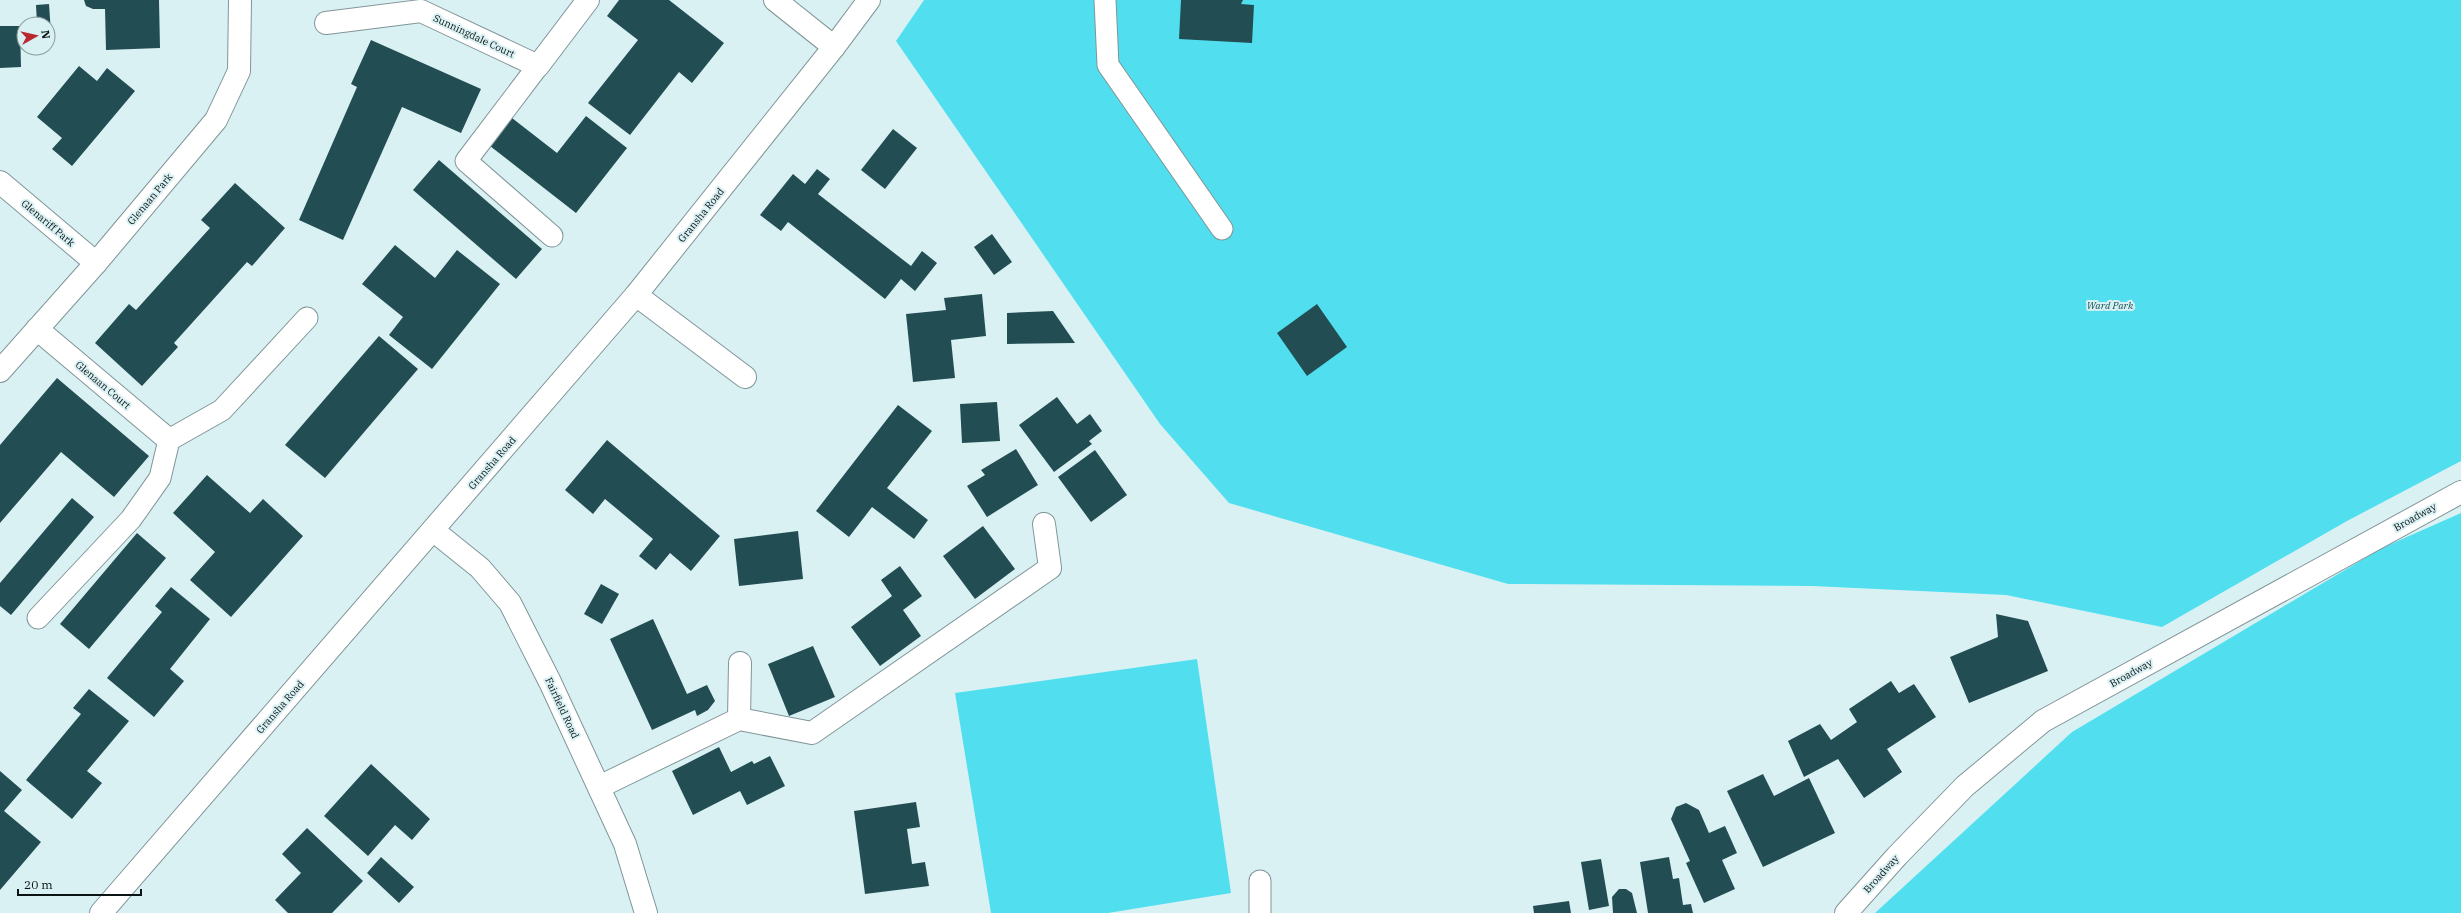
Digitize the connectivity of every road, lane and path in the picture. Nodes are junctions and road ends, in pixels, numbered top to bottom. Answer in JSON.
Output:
{"nodes":[{"id":1,"x":240,"y":0,"type":"edge"},
{"id":2,"x":588,"y":0,"type":"edge"},
{"id":3,"x":775,"y":0,"type":"edge"},
{"id":4,"x":869,"y":0,"type":"edge"},
{"id":5,"x":1105,"y":0,"type":"edge"},
{"id":6,"x":326,"y":23,"type":"dead end"},
{"id":7,"x":834,"y":48,"type":"junction"},
{"id":8,"x":538,"y":66,"type":"junction"},
{"id":9,"x":0,"y":182,"type":"edge"},
{"id":10,"x":1222,"y":229,"type":"dead end"},
{"id":11,"x":552,"y":236,"type":"dead end"},
{"id":12,"x":96,"y":263,"type":"junction"},
{"id":13,"x":636,"y":295,"type":"junction"},
{"id":14,"x":307,"y":318,"type":"dead end"},
{"id":15,"x":37,"y":330,"type":"junction"},
{"id":16,"x":0,"y":371,"type":"edge"},
{"id":17,"x":745,"y":377,"type":"dead end"},
{"id":18,"x":168,"y":440,"type":"junction"},
{"id":19,"x":2461,"y":492,"type":"edge"},
{"id":20,"x":1044,"y":524,"type":"dead end"},
{"id":21,"x":434,"y":531,"type":"junction"},
{"id":22,"x":38,"y":618,"type":"dead end"},
{"id":23,"x":740,"y":663,"type":"dead end"},
{"id":24,"x":739,"y":719,"type":"junction"},
{"id":25,"x":600,"y":787,"type":"junction"},
{"id":26,"x":1260,"y":881,"type":"dead end"},
{"id":27,"x":101,"y":913,"type":"edge"},
{"id":28,"x":646,"y":913,"type":"edge"},
{"id":29,"x":1260,"y":913,"type":"edge"},
{"id":30,"x":1846,"y":913,"type":"edge"}],
"edges":[{"from":1,"to":12,"type":"street","name":"Glenaan Park"},
{"from":2,"to":8,"type":"street"},
{"from":3,"to":7,"type":"street"},
{"from":4,"to":7,"type":"street","name":"Gransha Road"},
{"from":5,"to":10,"type":"lane"},
{"from":6,"to":8,"type":"street","name":"Sunningdale Court"},
{"from":7,"to":13,"type":"street","name":"Gransha Road"},
{"from":8,"to":11,"type":"lane"},
{"from":9,"to":12,"type":"street","name":"Glenariff Park"},
{"from":12,"to":15,"type":"street","name":"Glenaan Park"},
{"from":13,"to":17,"type":"street"},
{"from":13,"to":21,"type":"street","name":"Gransha Road"},
{"from":14,"to":18,"type":"lane"},
{"from":15,"to":16,"type":"street","name":"Glenaan Park"},
{"from":15,"to":18,"type":"street","name":"Glenaan Court"},
{"from":18,"to":22,"type":"lane"},
{"from":19,"to":30,"type":"street","name":"Broadway"},
{"from":20,"to":24,"type":"street"},
{"from":21,"to":25,"type":"street","name":"Fairfield Road"},
{"from":21,"to":27,"type":"street","name":"Gransha Road"},
{"from":23,"to":24,"type":"street"},
{"from":24,"to":25,"type":"street"},
{"from":25,"to":28,"type":"street","name":"Fairfield Road"},
{"from":26,"to":29,"type":"lane"}]}
